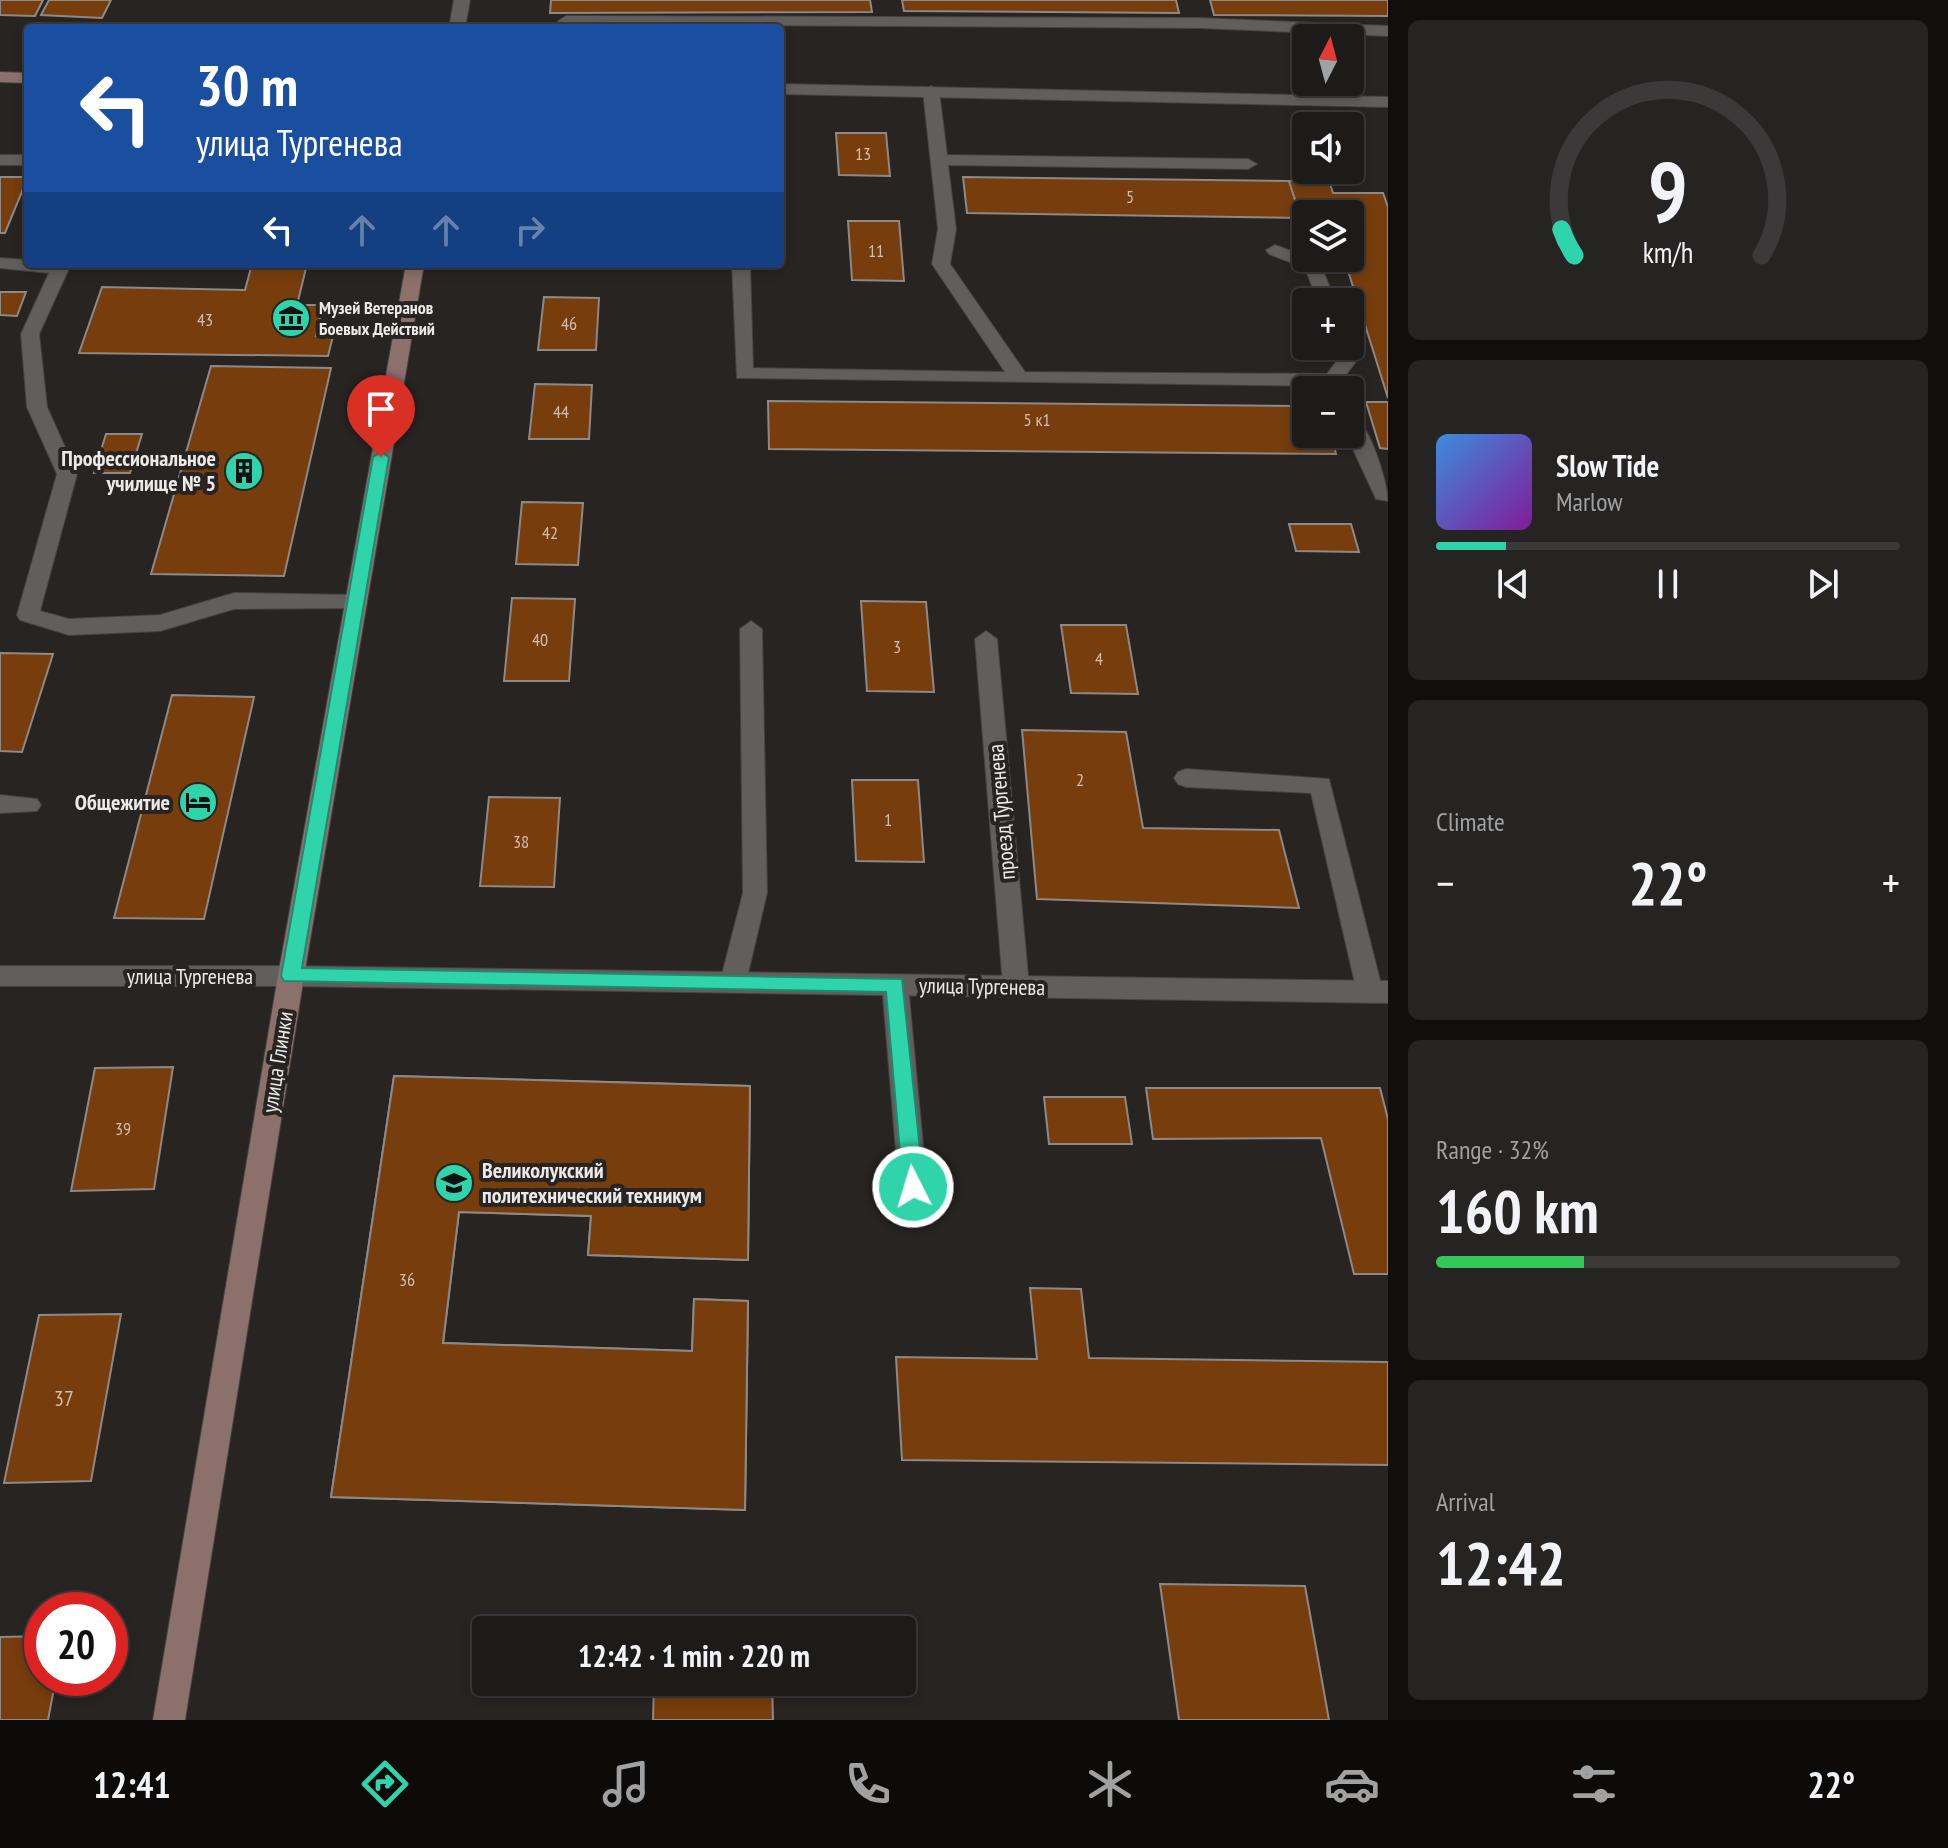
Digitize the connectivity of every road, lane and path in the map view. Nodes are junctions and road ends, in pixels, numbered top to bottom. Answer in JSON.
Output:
{"nodes":[{"id":1,"x":462,"y":0,"type":"edge"},
{"id":2,"x":887,"y":0,"type":"edge"},
{"id":3,"x":566,"y":21,"type":"dead end"},
{"id":4,"x":890,"y":22,"type":"junction"},
{"id":5,"x":458,"y":24,"type":"edge"},
{"id":6,"x":1388,"y":31,"type":"edge"},
{"id":7,"x":0,"y":77,"type":"edge"},
{"id":8,"x":24,"y":78,"type":"edge"},
{"id":9,"x":784,"y":89,"type":"edge"},
{"id":10,"x":931,"y":91,"type":"junction"},
{"id":11,"x":1388,"y":102,"type":"edge"},
{"id":12,"x":0,"y":160,"type":"edge"},
{"id":13,"x":24,"y":160,"type":"edge"},
{"id":14,"x":939,"y":160,"type":"junction"},
{"id":15,"x":1248,"y":164,"type":"dead end"},
{"id":16,"x":1275,"y":250,"type":"dead end"},
{"id":17,"x":0,"y":263,"type":"edge"},
{"id":18,"x":24,"y":264,"type":"edge"},
{"id":19,"x":60,"y":268,"type":"edge"},
{"id":20,"x":414,"y":268,"type":"edge"},
{"id":21,"x":741,"y":268,"type":"edge"},
{"id":22,"x":1322,"y":288,"type":"edge"},
{"id":23,"x":1019,"y":378,"type":"junction"},
{"id":24,"x":1292,"y":384,"type":"edge"},
{"id":25,"x":1363,"y":448,"type":"edge"},
{"id":26,"x":1386,"y":499,"type":"edge"},
{"id":27,"x":356,"y":603,"type":"junction"},
{"id":28,"x":751,"y":629,"type":"dead end"},
{"id":29,"x":986,"y":639,"type":"dead end"},
{"id":30,"x":1186,"y":778,"type":"dead end"},
{"id":31,"x":0,"y":804,"type":"edge"},
{"id":32,"x":29,"y":805,"type":"dead end"},
{"id":33,"x":0,"y":976,"type":"edge"},
{"id":34,"x":291,"y":976,"type":"junction"},
{"id":35,"x":733,"y":982,"type":"junction"},
{"id":36,"x":895,"y":985,"type":"junction"},
{"id":37,"x":1016,"y":986,"type":"junction"},
{"id":38,"x":1379,"y":992,"type":"edge"},
{"id":39,"x":913,"y":1187,"type":"dead end"},
{"id":40,"x":169,"y":1720,"type":"edge"}],
"edges":[{"from":1,"to":5,"type":"street"},
{"from":2,"to":4,"type":"street"},
{"from":3,"to":4,"type":"street"},
{"from":4,"to":6,"type":"street"},
{"from":7,"to":8,"type":"street"},
{"from":9,"to":10,"type":"street"},
{"from":10,"to":11,"type":"street"},
{"from":10,"to":14,"type":"street"},
{"from":12,"to":13,"type":"street"},
{"from":14,"to":15,"type":"street"},
{"from":14,"to":23,"type":"street"},
{"from":16,"to":22,"type":"street"},
{"from":17,"to":18,"type":"street"},
{"from":19,"to":27,"type":"street"},
{"from":20,"to":27,"type":"street","name":"улица Глинки"},
{"from":21,"to":23,"type":"street"},
{"from":23,"to":24,"type":"street"},
{"from":25,"to":26,"type":"street"},
{"from":27,"to":34,"type":"street","name":"улица Глинки"},
{"from":28,"to":35,"type":"street"},
{"from":29,"to":37,"type":"street","name":"проезд Тургенева"},
{"from":30,"to":38,"type":"street"},
{"from":31,"to":32,"type":"street"},
{"from":33,"to":34,"type":"street","name":"улица Тургенева"},
{"from":34,"to":35,"type":"street","name":"улица Тургенева"},
{"from":34,"to":40,"type":"street","name":"улица Глинки"},
{"from":35,"to":36,"type":"street","name":"улица Тургенева"},
{"from":36,"to":37,"type":"street","name":"улица Тургенева"},
{"from":36,"to":39,"type":"street"},
{"from":37,"to":38,"type":"street","name":"улица Тургенева"}]}
